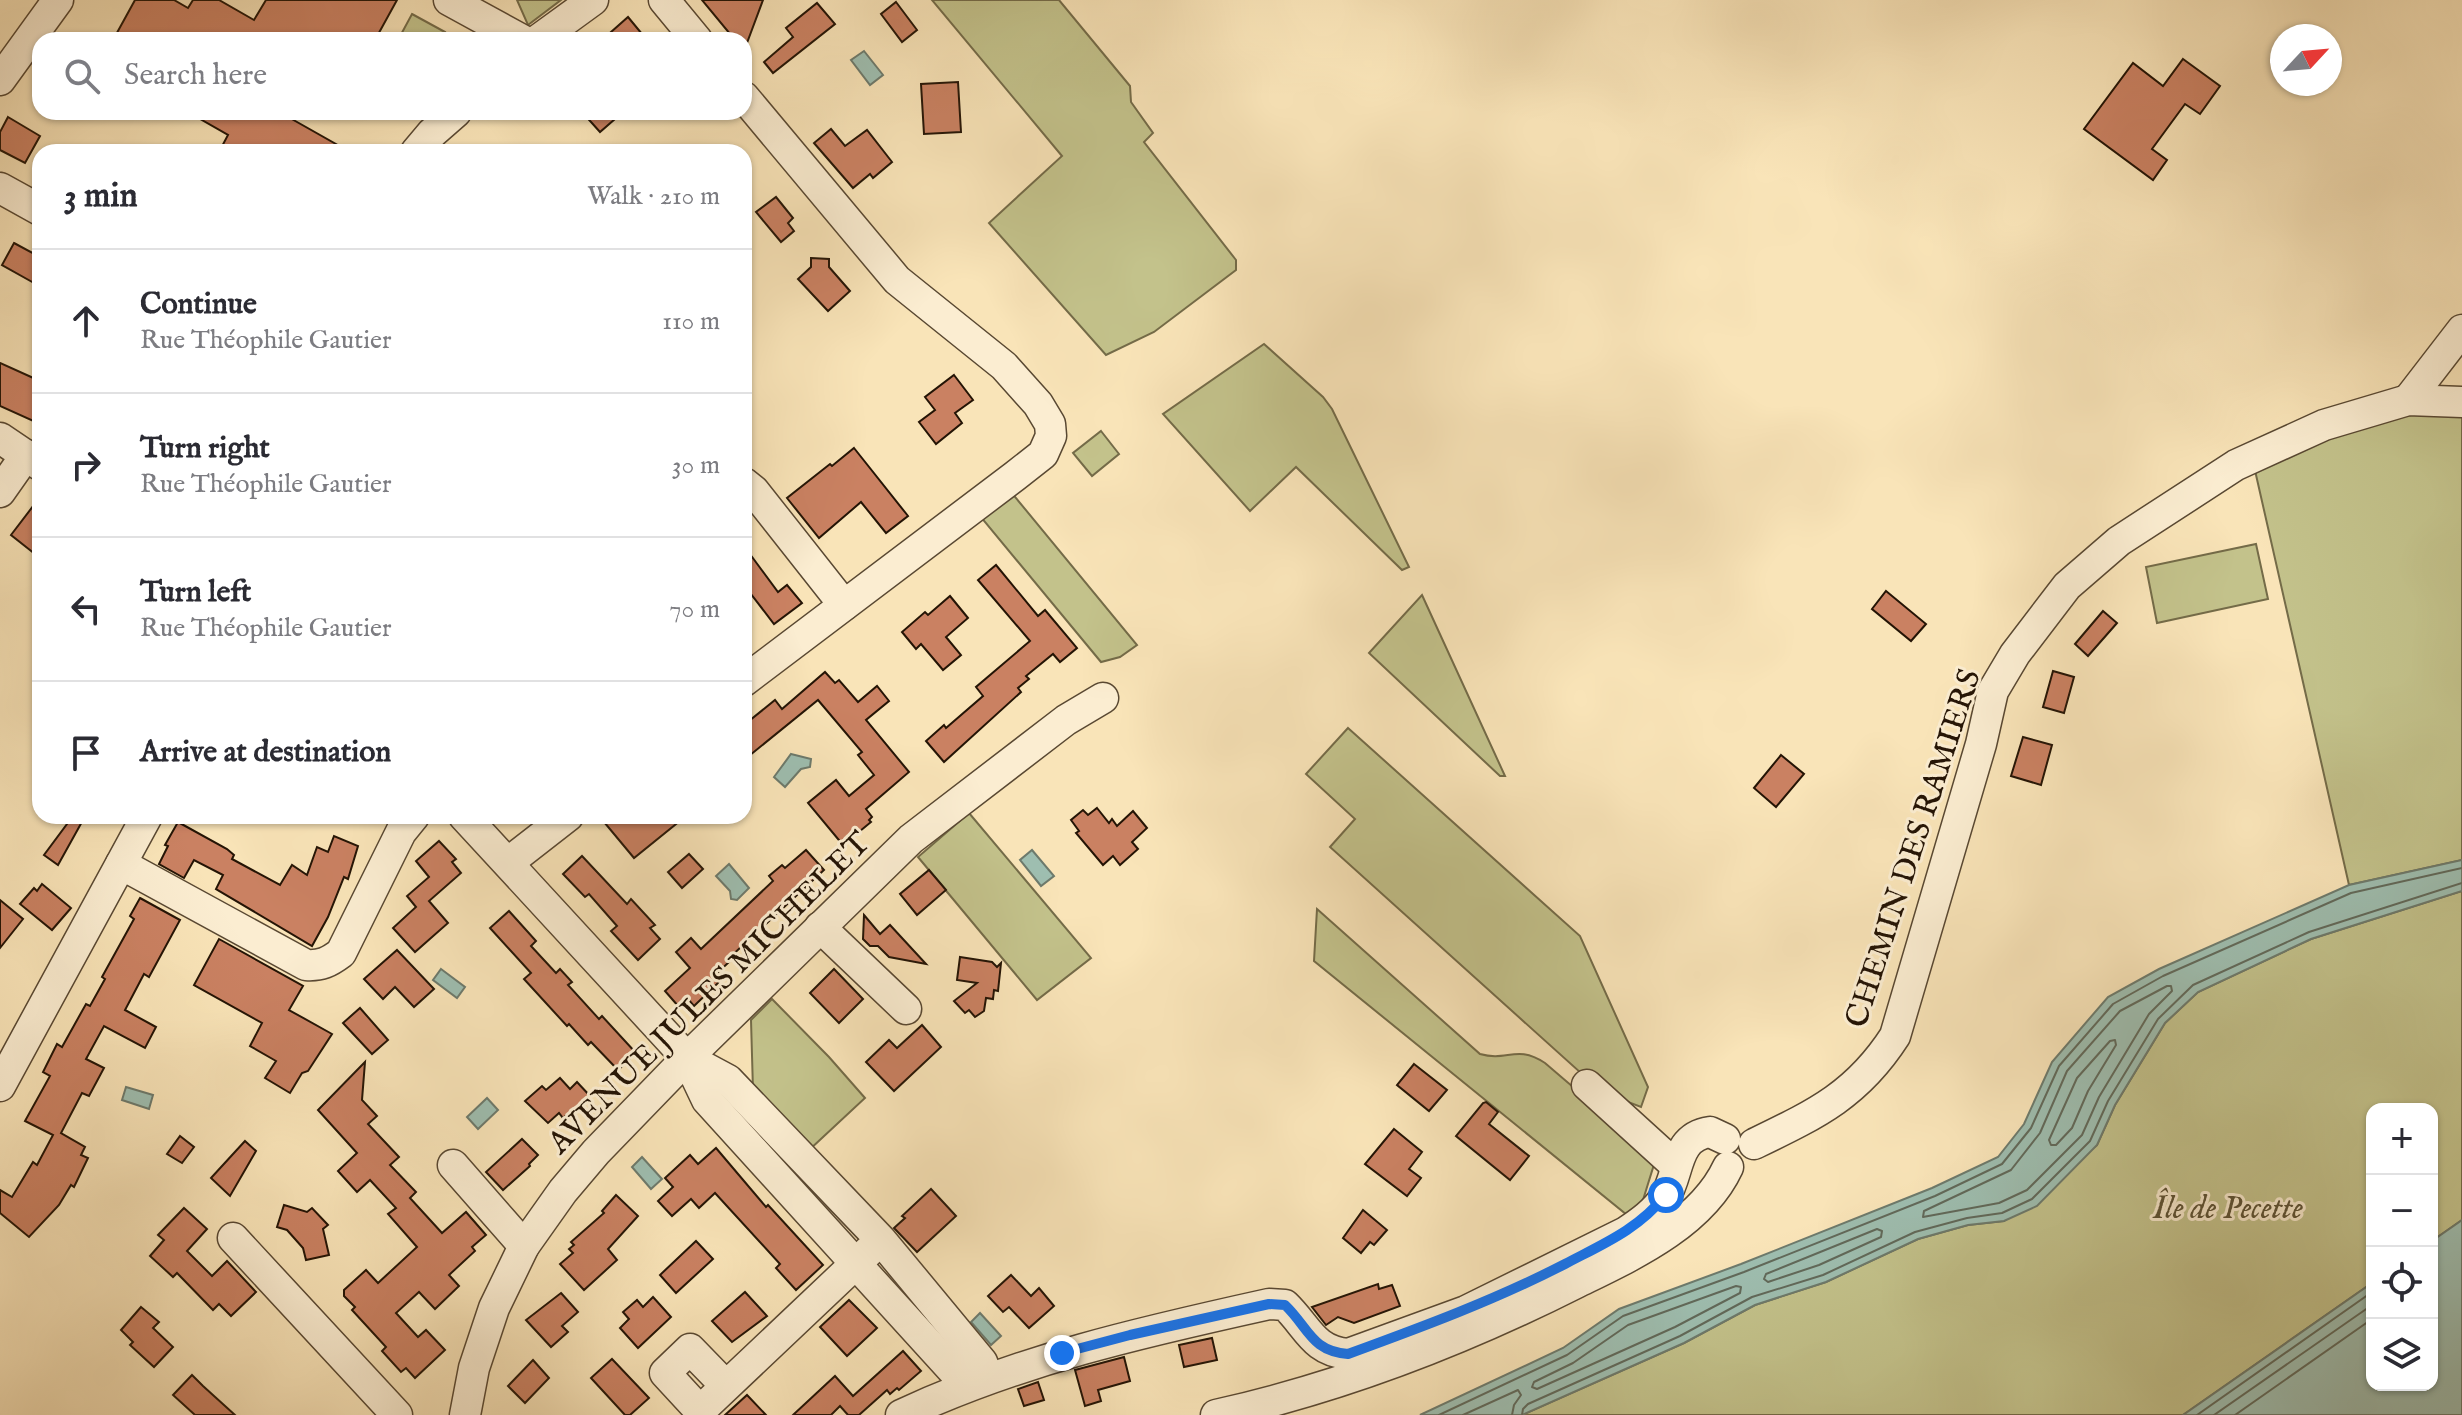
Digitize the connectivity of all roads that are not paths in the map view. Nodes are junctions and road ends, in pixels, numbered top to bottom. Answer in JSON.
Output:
{"nodes":[{"id":1,"x":58,"y":0,"type":"edge"},
{"id":2,"x":449,"y":0,"type":"edge"},
{"id":3,"x":593,"y":0,"type":"edge"},
{"id":4,"x":664,"y":0,"type":"edge"},
{"id":5,"x":35,"y":32,"type":"edge"},
{"id":6,"x":507,"y":32,"type":"edge"},
{"id":7,"x":549,"y":32,"type":"edge"},
{"id":8,"x":690,"y":32,"type":"edge"},
{"id":9,"x":32,"y":36,"type":"edge"},
{"id":10,"x":0,"y":80,"type":"edge"},
{"id":11,"x":752,"y":107,"type":"edge"},
{"id":12,"x":447,"y":120,"type":"edge"},
{"id":13,"x":423,"y":144,"type":"edge"},
{"id":14,"x":0,"y":188,"type":"edge"},
{"id":15,"x":32,"y":206,"type":"edge"},
{"id":16,"x":2462,"y":330,"type":"edge"},
{"id":17,"x":2408,"y":400,"type":"junction"},
{"id":18,"x":2462,"y":402,"type":"edge"},
{"id":19,"x":0,"y":438,"type":"edge"},
{"id":20,"x":32,"y":459,"type":"edge"},
{"id":21,"x":32,"y":461,"type":"edge"},
{"id":22,"x":752,"y":489,"type":"edge"},
{"id":23,"x":0,"y":492,"type":"edge"},
{"id":24,"x":844,"y":605,"type":"junction"},
{"id":25,"x":752,"y":675,"type":"edge"},
{"id":26,"x":1103,"y":698,"type":"dead end"},
{"id":27,"x":143,"y":824,"type":"edge"},
{"id":28,"x":408,"y":824,"type":"edge"},
{"id":29,"x":472,"y":824,"type":"edge"},
{"id":30,"x":558,"y":824,"type":"edge"},
{"id":31,"x":509,"y":862,"type":"junction"},
{"id":32,"x":121,"y":864,"type":"junction"},
{"id":33,"x":820,"y":927,"type":"junction"},
{"id":34,"x":906,"y":1009,"type":"dead end"},
{"id":35,"x":687,"y":1058,"type":"junction"},
{"id":36,"x":1587,"y":1085,"type":"dead end"},
{"id":37,"x":0,"y":1086,"type":"edge"},
{"id":38,"x":1736,"y":1150,"type":"junction"},
{"id":39,"x":453,"y":1165,"type":"dead end"},
{"id":40,"x":1675,"y":1165,"type":"junction"},
{"id":41,"x":811,"y":1168,"type":"junction"},
{"id":42,"x":789,"y":1191,"type":"junction"},
{"id":43,"x":233,"y":1238,"type":"dead end"},
{"id":44,"x":881,"y":1240,"type":"junction"},
{"id":45,"x":524,"y":1246,"type":"junction"},
{"id":46,"x":856,"y":1263,"type":"junction"},
{"id":47,"x":975,"y":1382,"type":"junction"},
{"id":48,"x":726,"y":1386,"type":"dead end"},
{"id":49,"x":397,"y":1415,"type":"edge"},
{"id":50,"x":465,"y":1415,"type":"edge"},
{"id":51,"x":901,"y":1415,"type":"edge"},
{"id":52,"x":1216,"y":1415,"type":"edge"}],
"edges":[{"from":1,"to":5,"type":"street"},
{"from":2,"to":6,"type":"street"},
{"from":3,"to":7,"type":"street"},
{"from":4,"to":8,"type":"street"},
{"from":9,"to":10,"type":"street"},
{"from":11,"to":24,"type":"street"},
{"from":12,"to":13,"type":"street"},
{"from":14,"to":15,"type":"street"},
{"from":16,"to":17,"type":"street"},
{"from":17,"to":18,"type":"street","name":"CHEMIN DES RAMIERS"},
{"from":17,"to":38,"type":"street","name":"CHEMIN DES RAMIERS"},
{"from":19,"to":20,"type":"street"},
{"from":21,"to":23,"type":"street"},
{"from":22,"to":24,"type":"street"},
{"from":24,"to":25,"type":"street"},
{"from":26,"to":33,"type":"street","name":"AVENUE JULES MICHELET"},
{"from":27,"to":32,"type":"street"},
{"from":28,"to":32,"type":"street"},
{"from":29,"to":31,"type":"street"},
{"from":30,"to":31,"type":"street"},
{"from":31,"to":35,"type":"street"},
{"from":32,"to":37,"type":"street"},
{"from":33,"to":34,"type":"street"},
{"from":33,"to":35,"type":"street","name":"AVENUE JULES MICHELET"},
{"from":35,"to":41,"type":"street"},
{"from":35,"to":42,"type":"street"},
{"from":35,"to":45,"type":"street","name":"AVENUE JULES MICHELET"},
{"from":36,"to":40,"type":"street"},
{"from":38,"to":40,"type":"street"},
{"from":38,"to":52,"type":"street"},
{"from":39,"to":45,"type":"street"},
{"from":40,"to":47,"type":"street"},
{"from":41,"to":42,"type":"street"},
{"from":41,"to":44,"type":"street"},
{"from":42,"to":46,"type":"street"},
{"from":43,"to":49,"type":"street"},
{"from":44,"to":46,"type":"street"},
{"from":44,"to":47,"type":"street"},
{"from":45,"to":50,"type":"street","name":"AVENUE JULES MICHELET"},
{"from":46,"to":47,"type":"street"},
{"from":46,"to":48,"type":"street"},
{"from":47,"to":51,"type":"street"}]}
